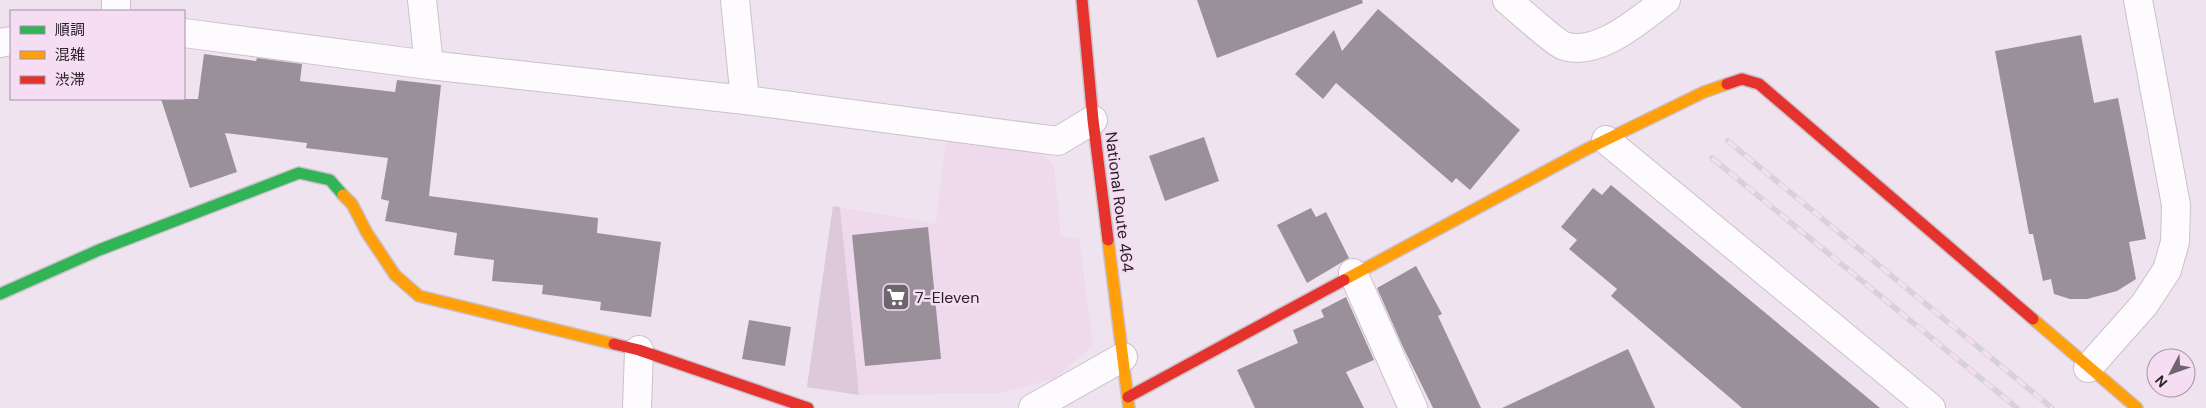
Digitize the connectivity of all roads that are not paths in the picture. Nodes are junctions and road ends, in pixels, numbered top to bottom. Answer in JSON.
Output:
{"nodes":[{"id":1,"x":422,"y":0,"type":"edge"},
{"id":2,"x":735,"y":0,"type":"edge"},
{"id":3,"x":1082,"y":0,"type":"edge"},
{"id":4,"x":1507,"y":0,"type":"edge"},
{"id":5,"x":1666,"y":0,"type":"edge"},
{"id":6,"x":2138,"y":0,"type":"edge"},
{"id":7,"x":185,"y":33,"type":"edge"},
{"id":8,"x":429,"y":65,"type":"junction"},
{"id":9,"x":745,"y":100,"type":"junction"},
{"id":10,"x":1093,"y":120,"type":"junction"},
{"id":11,"x":1606,"y":140,"type":"junction"},
{"id":12,"x":1353,"y":274,"type":"junction"},
{"id":13,"x":0,"y":294,"type":"edge"},
{"id":14,"x":639,"y":350,"type":"junction"},
{"id":15,"x":1123,"y":357,"type":"junction"},
{"id":16,"x":2088,"y":368,"type":"junction"},
{"id":17,"x":1129,"y":402,"type":"edge"},
{"id":18,"x":638,"y":408,"type":"edge"},
{"id":19,"x":808,"y":408,"type":"edge"},
{"id":20,"x":1033,"y":408,"type":"edge"},
{"id":21,"x":1413,"y":408,"type":"edge"},
{"id":22,"x":1931,"y":408,"type":"edge"},
{"id":23,"x":2137,"y":408,"type":"edge"}],
"edges":[{"from":1,"to":8,"type":"street"},
{"from":2,"to":9,"type":"street"},
{"from":3,"to":10,"type":"main road","name":"National Route 464"},
{"from":4,"to":5,"type":"street"},
{"from":6,"to":16,"type":"street"},
{"from":7,"to":8,"type":"street"},
{"from":8,"to":9,"type":"street"},
{"from":9,"to":10,"type":"street"},
{"from":10,"to":15,"type":"main road","name":"National Route 464"},
{"from":11,"to":12,"type":"main road"},
{"from":11,"to":16,"type":"main road"},
{"from":11,"to":22,"type":"street"},
{"from":12,"to":17,"type":"main road"},
{"from":12,"to":21,"type":"street"},
{"from":13,"to":14,"type":"main road"},
{"from":14,"to":18,"type":"street"},
{"from":14,"to":19,"type":"main road"},
{"from":15,"to":17,"type":"main road","name":"National Route 464"},
{"from":15,"to":20,"type":"street"},
{"from":16,"to":23,"type":"main road"}]}
